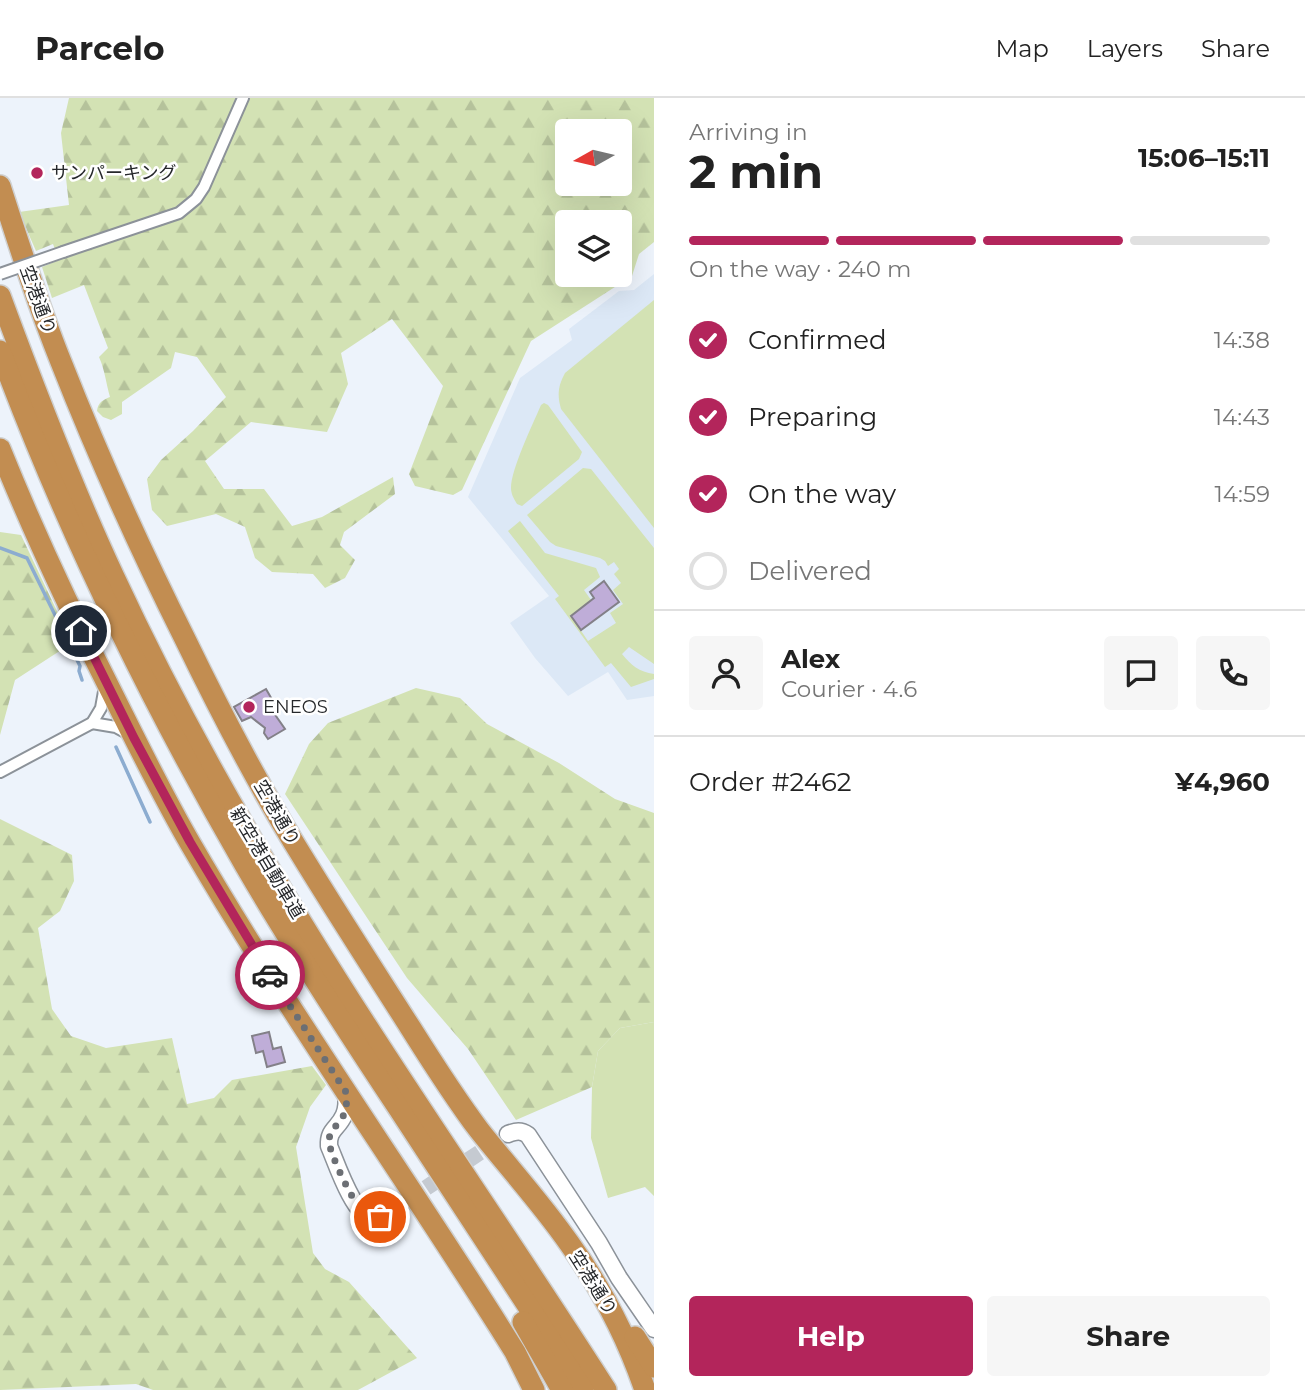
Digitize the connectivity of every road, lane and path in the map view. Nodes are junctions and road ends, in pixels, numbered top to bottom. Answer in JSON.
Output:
{"nodes":[{"id":1,"x":243,"y":98,"type":"edge"},
{"id":2,"x":0,"y":186,"type":"edge"},
{"id":3,"x":0,"y":274,"type":"edge"},
{"id":4,"x":0,"y":296,"type":"edge"},
{"id":5,"x":0,"y":351,"type":"edge"},
{"id":6,"x":0,"y":449,"type":"edge"},
{"id":7,"x":105,"y":679,"type":"junction"},
{"id":8,"x":92,"y":723,"type":"junction"},
{"id":9,"x":134,"y":738,"type":"junction"},
{"id":10,"x":0,"y":772,"type":"edge"},
{"id":11,"x":362,"y":1052,"type":"junction"},
{"id":12,"x":346,"y":1092,"type":"junction"},
{"id":13,"x":333,"y":1129,"type":"junction"},
{"id":14,"x":371,"y":1130,"type":"junction"},
{"id":15,"x":509,"y":1134,"type":"dead end"},
{"id":16,"x":401,"y":1204,"type":"tunnel mouth"},
{"id":17,"x":619,"y":1278,"type":"junction"},
{"id":18,"x":602,"y":1293,"type":"junction"},
{"id":19,"x":654,"y":1329,"type":"edge"},
{"id":20,"x":654,"y":1367,"type":"edge"},
{"id":21,"x":534,"y":1390,"type":"edge"},
{"id":22,"x":562,"y":1390,"type":"edge"},
{"id":23,"x":583,"y":1390,"type":"edge"},
{"id":24,"x":606,"y":1390,"type":"edge"},
{"id":25,"x":645,"y":1390,"type":"edge"}],
"edges":[{"from":1,"to":3,"type":"street","bridge":true},
{"from":2,"to":18,"type":"highway","name":"空港通り"},
{"from":4,"to":24,"type":"highway","name":"新空港自動車道"},
{"from":5,"to":11,"type":"highway","name":"新空港自動車道"},
{"from":6,"to":7,"type":"highway"},
{"from":7,"to":8,"type":"street"},
{"from":7,"to":9,"type":"highway"},
{"from":8,"to":9,"type":"street"},
{"from":8,"to":10,"type":"street"},
{"from":9,"to":12,"type":"highway"},
{"from":11,"to":22,"type":"highway"},
{"from":11,"to":23,"type":"highway","name":"新空港自動車道"},
{"from":12,"to":13,"type":"street"},
{"from":12,"to":14,"type":"highway"},
{"from":13,"to":14,"type":"street"},
{"from":13,"to":16,"type":"street"},
{"from":14,"to":21,"type":"highway"},
{"from":15,"to":17,"type":"street"},
{"from":17,"to":18,"type":"street"},
{"from":17,"to":19,"type":"street"},
{"from":18,"to":20,"type":"highway"},
{"from":18,"to":25,"type":"highway","name":"空港通り"}]}
